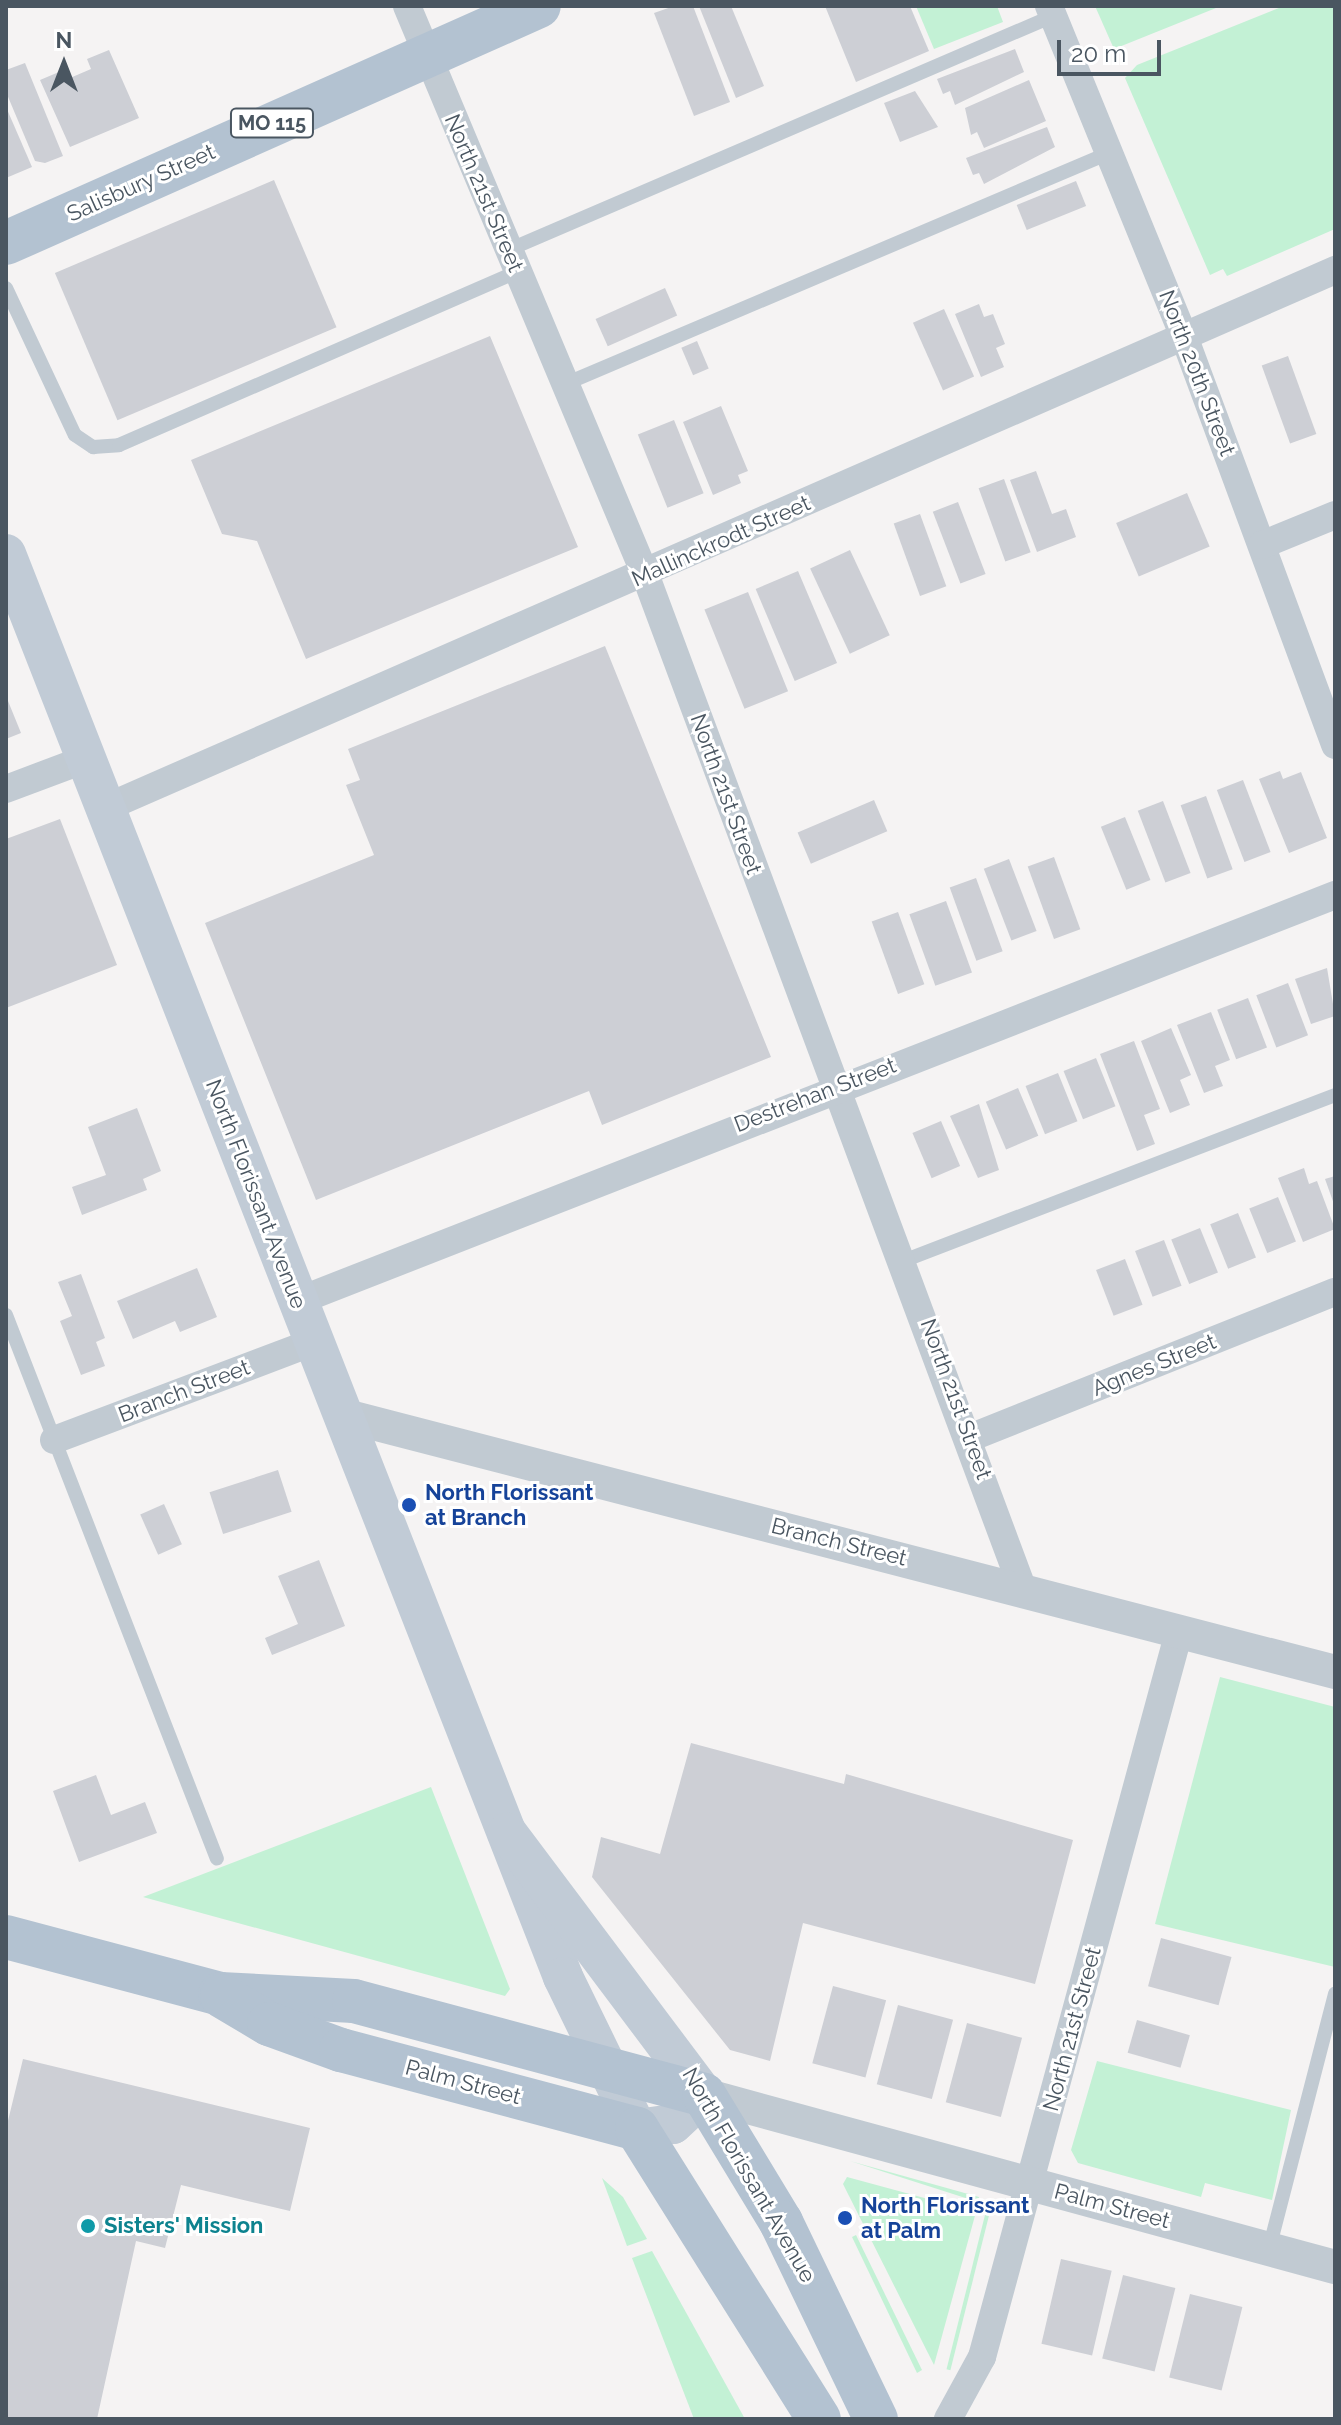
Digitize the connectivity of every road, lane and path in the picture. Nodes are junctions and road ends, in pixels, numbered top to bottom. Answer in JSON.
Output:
{"nodes":[{"id":1,"x":407,"y":6,"type":"edge"},
{"id":2,"x":539,"y":6,"type":"edge"},
{"id":3,"x":1051,"y":11,"type":"edge"},
{"id":4,"x":426,"y":54,"type":"junction"},
{"id":5,"x":1109,"y":153,"type":"junction"},
{"id":6,"x":6,"y":243,"type":"edge"},
{"id":7,"x":513,"y":261,"type":"junction"},
{"id":8,"x":1335,"y":270,"type":"edge"},
{"id":9,"x":6,"y":288,"type":"edge"},
{"id":10,"x":1185,"y":339,"type":"junction"},
{"id":11,"x":565,"y":384,"type":"junction"},
{"id":12,"x":1335,"y":515,"type":"edge"},
{"id":13,"x":1262,"y":545,"type":"junction"},
{"id":14,"x":6,"y":554,"type":"edge"},
{"id":15,"x":645,"y":574,"type":"junction"},
{"id":16,"x":1335,"y":745,"type":"edge"},
{"id":17,"x":86,"y":759,"type":"junction"},
{"id":18,"x":6,"y":789,"type":"edge"},
{"id":19,"x":105,"y":808,"type":"junction"},
{"id":20,"x":1335,"y":895,"type":"edge"},
{"id":21,"x":835,"y":1086,"type":"junction"},
{"id":22,"x":1335,"y":1095,"type":"edge"},
{"id":23,"x":903,"y":1261,"type":"junction"},
{"id":24,"x":1335,"y":1292,"type":"edge"},
{"id":25,"x":298,"y":1301,"type":"junction"},
{"id":26,"x":6,"y":1315,"type":"edge"},
{"id":27,"x":314,"y":1342,"type":"junction"},
{"id":28,"x":342,"y":1415,"type":"junction"},
{"id":29,"x":972,"y":1437,"type":"junction"},
{"id":30,"x":54,"y":1440,"type":"junction"},
{"id":31,"x":1023,"y":1590,"type":"junction"},
{"id":32,"x":1179,"y":1632,"type":"junction"},
{"id":33,"x":1335,"y":1672,"type":"edge"},
{"id":34,"x":507,"y":1833,"type":"junction"},
{"id":35,"x":217,"y":1859,"type":"dead end"},
{"id":36,"x":6,"y":1937,"type":"edge"},
{"id":37,"x":1335,"y":1993,"type":"edge"},
{"id":38,"x":220,"y":1994,"type":"junction"},
{"id":39,"x":607,"y":2069,"type":"junction"},
{"id":40,"x":704,"y":2095,"type":"junction"},
{"id":41,"x":637,"y":2129,"type":"junction"},
{"id":42,"x":1031,"y":2184,"type":"junction"},
{"id":43,"x":1269,"y":2249,"type":"junction"},
{"id":44,"x":1335,"y":2267,"type":"edge"},
{"id":45,"x":819,"y":2419,"type":"edge"},
{"id":46,"x":876,"y":2419,"type":"edge"},
{"id":47,"x":948,"y":2419,"type":"edge"}],
"edges":[{"from":1,"to":4,"type":"street","name":"North 21st Street"},
{"from":2,"to":4,"type":"main road","name":"Salisbury Street","number":"MO 115"},
{"from":3,"to":5,"type":"street","name":"North 20th Street"},
{"from":3,"to":7,"type":"lane"},
{"from":4,"to":6,"type":"main road","name":"Salisbury Street","number":"MO 115"},
{"from":4,"to":7,"type":"street","name":"North 21st Street"},
{"from":5,"to":10,"type":"street","name":"North 20th Street"},
{"from":5,"to":11,"type":"lane"},
{"from":7,"to":9,"type":"lane"},
{"from":7,"to":11,"type":"street","name":"North 21st Street"},
{"from":8,"to":10,"type":"street","name":"Mallinckrodt Street"},
{"from":10,"to":13,"type":"street","name":"North 20th Street"},
{"from":10,"to":15,"type":"street","name":"Mallinckrodt Street"},
{"from":11,"to":15,"type":"street","name":"North 21st Street"},
{"from":12,"to":13,"type":"street"},
{"from":13,"to":16,"type":"street","name":"North 20th Street"},
{"from":14,"to":17,"type":"main road","name":"North Florissant Avenue"},
{"from":15,"to":19,"type":"street","name":"Mallinckrodt Street"},
{"from":15,"to":21,"type":"street","name":"North 21st Street"},
{"from":17,"to":18,"type":"street"},
{"from":17,"to":19,"type":"main road","name":"North Florissant Avenue"},
{"from":19,"to":25,"type":"main road","name":"North Florissant Avenue"},
{"from":20,"to":21,"type":"street","name":"Destrehan Street"},
{"from":21,"to":23,"type":"street","name":"North 21st Street"},
{"from":21,"to":25,"type":"street","name":"Destrehan Street"},
{"from":22,"to":23,"type":"lane"},
{"from":23,"to":29,"type":"street","name":"North 21st Street"},
{"from":24,"to":29,"type":"street","name":"Agnes Street"},
{"from":25,"to":27,"type":"main road","name":"North Florissant Avenue"},
{"from":26,"to":30,"type":"lane"},
{"from":27,"to":28,"type":"main road","name":"North Florissant Avenue"},
{"from":27,"to":30,"type":"street","name":"Branch Street"},
{"from":28,"to":31,"type":"street","name":"Branch Street"},
{"from":28,"to":34,"type":"main road","name":"North Florissant Avenue"},
{"from":29,"to":31,"type":"street","name":"North 21st Street"},
{"from":30,"to":35,"type":"lane"},
{"from":31,"to":32,"type":"street","name":"Branch Street"},
{"from":32,"to":33,"type":"street","name":"Branch Street"},
{"from":32,"to":42,"type":"street","name":"North 21st Street"},
{"from":34,"to":39,"type":"main road","name":"North Florissant Avenue"},
{"from":34,"to":40,"type":"main road","name":"North Florissant Avenue"},
{"from":36,"to":38,"type":"main road","name":"Palm Street"},
{"from":37,"to":43,"type":"lane"},
{"from":38,"to":39,"type":"main road","name":"Palm Street"},
{"from":38,"to":41,"type":"main road","name":"Palm Street"},
{"from":39,"to":40,"type":"main road","name":"Palm Street"},
{"from":39,"to":41,"type":"main road","name":"North Florissant Avenue"},
{"from":40,"to":41,"type":"main road","name":"Palm Street"},
{"from":40,"to":42,"type":"street","name":"Palm Street"},
{"from":40,"to":46,"type":"main road","name":"North Florissant Avenue"},
{"from":41,"to":45,"type":"main road","name":"North Florissant Avenue"},
{"from":42,"to":43,"type":"street","name":"Palm Street"},
{"from":42,"to":47,"type":"street","name":"North 21st Street"},
{"from":43,"to":44,"type":"street","name":"Palm Street"}]}
